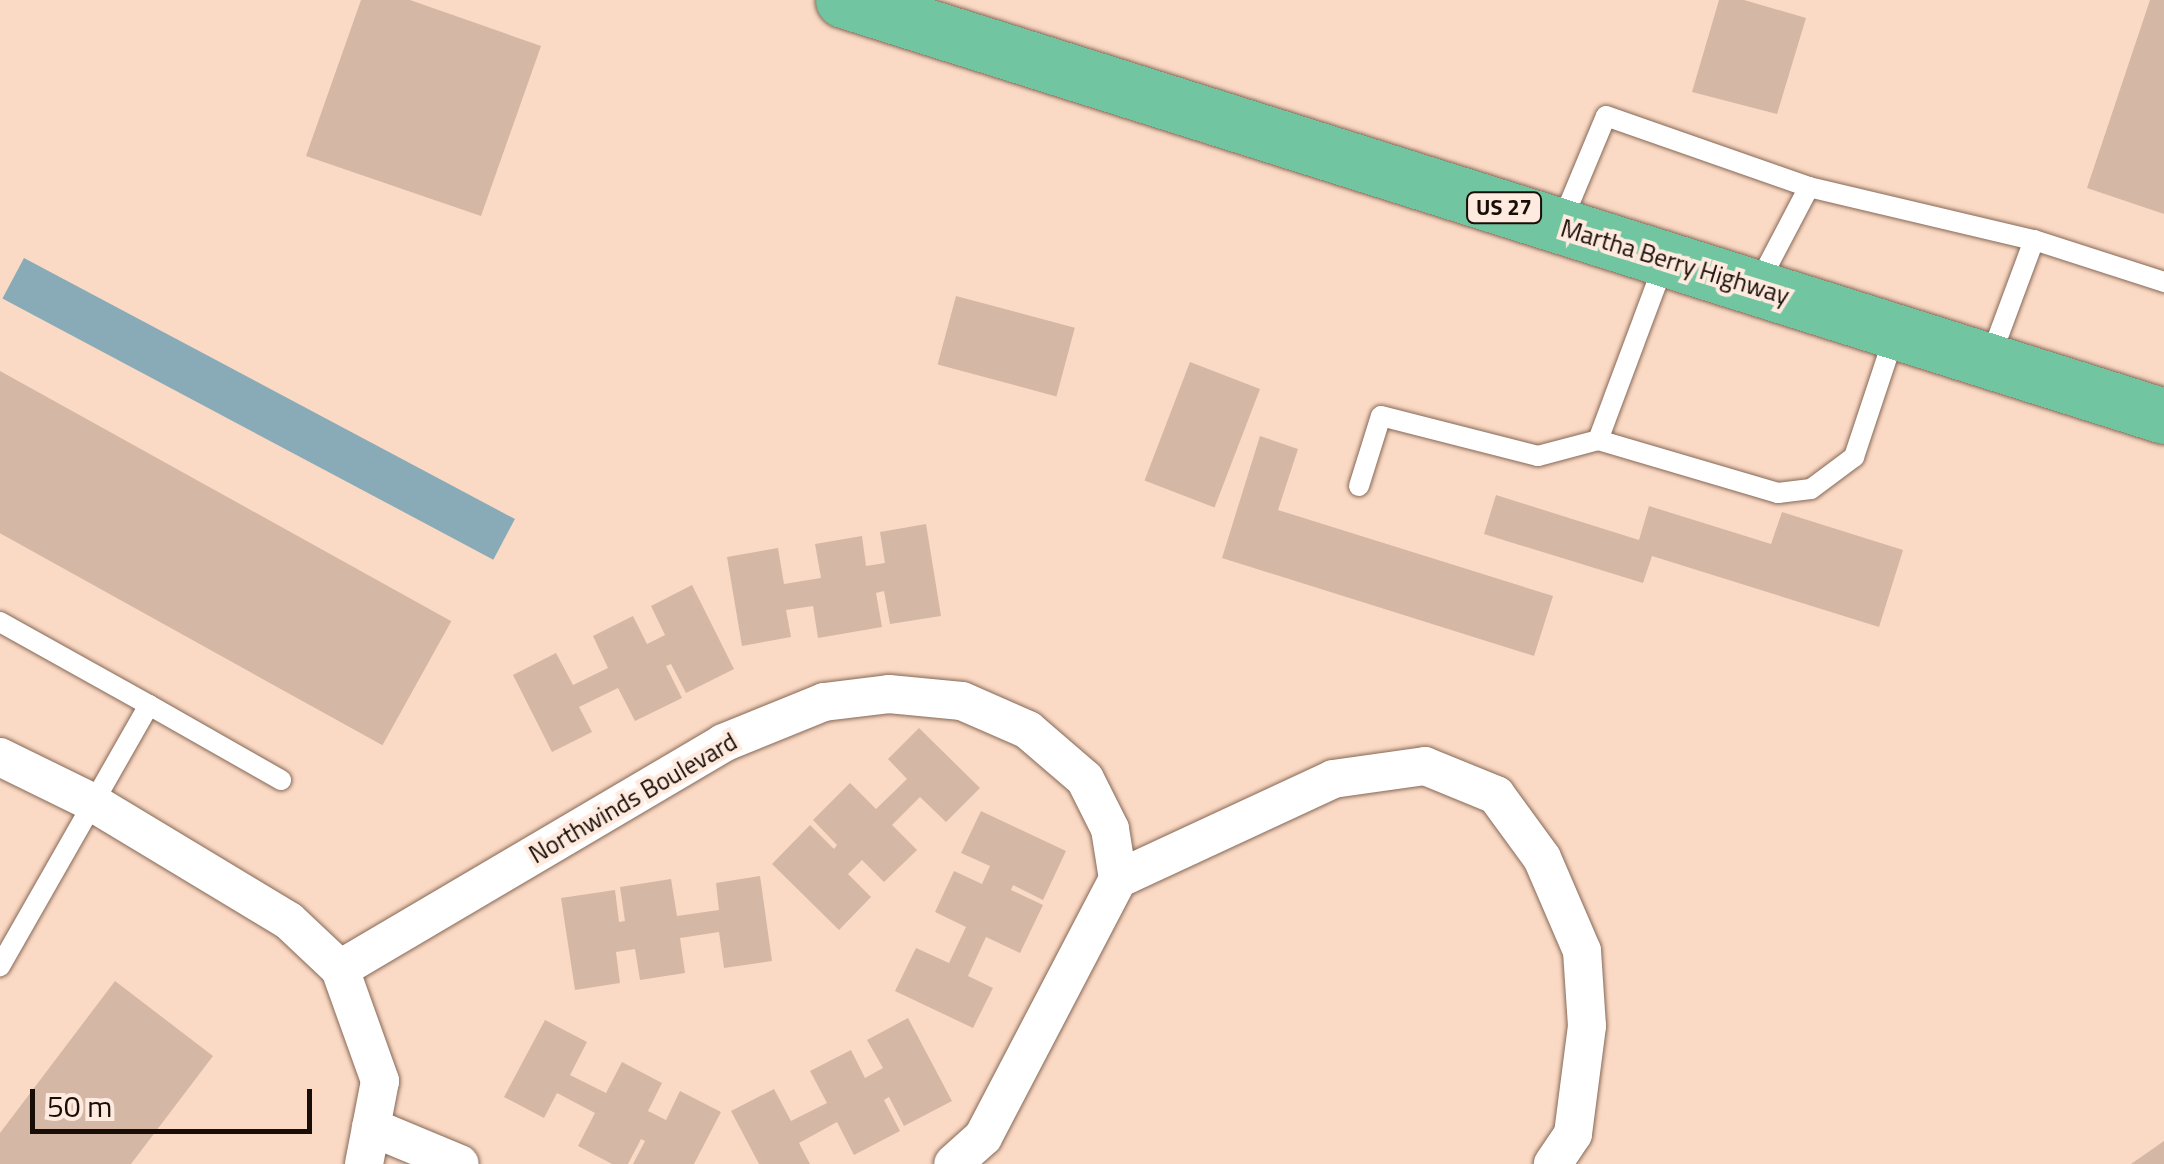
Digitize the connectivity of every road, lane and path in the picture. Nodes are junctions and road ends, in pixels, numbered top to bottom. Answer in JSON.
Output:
{"nodes":[{"id":1,"x":843,"y":0,"type":"edge"},
{"id":2,"x":1809,"y":187,"type":"junction"},
{"id":3,"x":1560,"y":226,"type":"junction"},
{"id":4,"x":2034,"y":240,"type":"junction"},
{"id":5,"x":1666,"y":259,"type":"junction"},
{"id":6,"x":2164,"y":282,"type":"edge"},
{"id":7,"x":1756,"y":288,"type":"junction"},
{"id":8,"x":1896,"y":330,"type":"junction"},
{"id":9,"x":1990,"y":358,"type":"junction"},
{"id":10,"x":2164,"y":416,"type":"edge"},
{"id":11,"x":1598,"y":440,"type":"junction"},
{"id":12,"x":1359,"y":486,"type":"dead end"},
{"id":13,"x":0,"y":622,"type":"edge"},
{"id":14,"x":149,"y":705,"type":"junction"},
{"id":15,"x":0,"y":756,"type":"edge"},
{"id":16,"x":282,"y":780,"type":"dead end"},
{"id":17,"x":90,"y":801,"type":"junction"},
{"id":18,"x":1118,"y":879,"type":"junction"},
{"id":19,"x":3,"y":953,"type":"edge"},
{"id":20,"x":340,"y":969,"type":"junction"},
{"id":21,"x":368,"y":1146,"type":"edge"},
{"id":22,"x":460,"y":1164,"type":"edge"},
{"id":23,"x":953,"y":1164,"type":"edge"},
{"id":24,"x":1554,"y":1164,"type":"edge"}],
"edges":[{"from":1,"to":3,"type":"main road","name":"Martha Berry Highway","number":"US 27"},
{"from":2,"to":3,"type":"lane"},
{"from":2,"to":4,"type":"lane"},
{"from":2,"to":7,"type":"lane"},
{"from":3,"to":5,"type":"main road","name":"Martha Berry Highway","number":"US 27"},
{"from":4,"to":6,"type":"lane"},
{"from":4,"to":9,"type":"lane"},
{"from":5,"to":7,"type":"main road","name":"Martha Berry Highway","number":"US 27"},
{"from":5,"to":11,"type":"lane"},
{"from":7,"to":8,"type":"main road","name":"Martha Berry Highway","number":"US 27"},
{"from":8,"to":9,"type":"main road","name":"Martha Berry Highway","number":"US 27"},
{"from":8,"to":11,"type":"lane"},
{"from":9,"to":10,"type":"main road","name":"Martha Berry Highway","number":"US 27"},
{"from":11,"to":12,"type":"lane"},
{"from":13,"to":14,"type":"lane"},
{"from":14,"to":16,"type":"lane"},
{"from":14,"to":17,"type":"lane"},
{"from":15,"to":17,"type":"street"},
{"from":17,"to":19,"type":"lane"},
{"from":17,"to":20,"type":"street"},
{"from":18,"to":20,"type":"street","name":"Northwinds Boulevard"},
{"from":18,"to":23,"type":"street"},
{"from":18,"to":24,"type":"street"},
{"from":20,"to":21,"type":"street"},
{"from":21,"to":22,"type":"street"}]}
